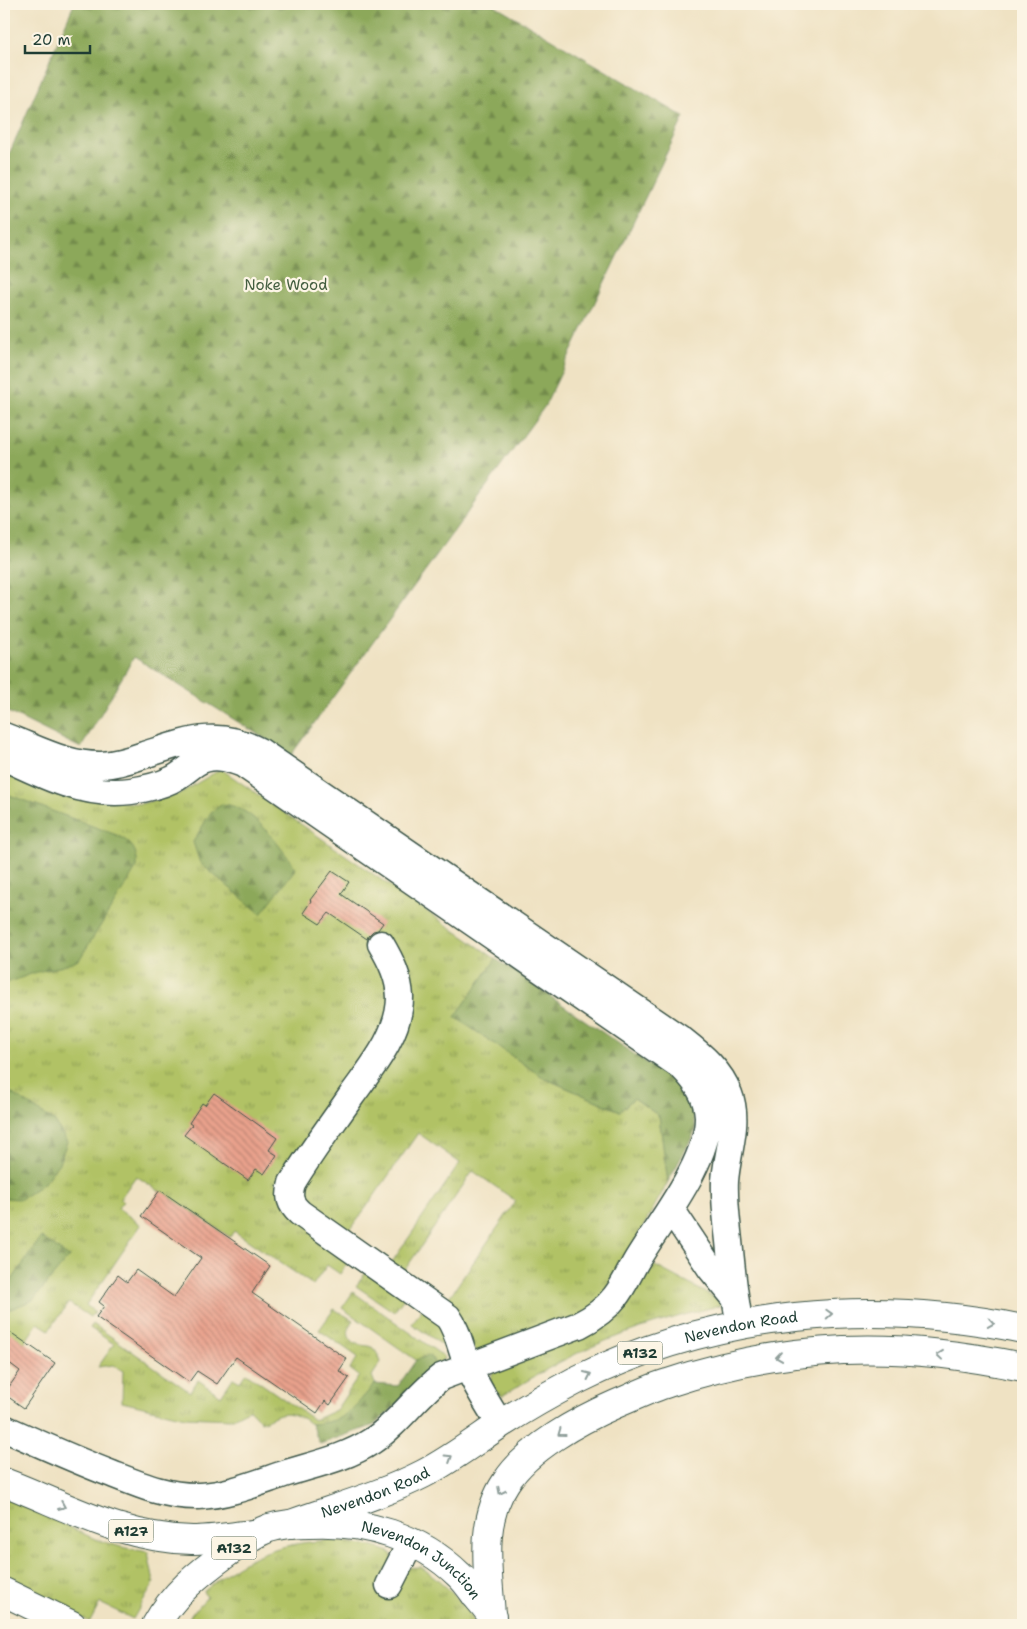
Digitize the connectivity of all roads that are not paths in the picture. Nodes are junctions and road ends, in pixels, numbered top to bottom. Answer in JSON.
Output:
{"nodes":[{"id":1,"x":4,"y":736,"type":"edge"},
{"id":2,"x":4,"y":757,"type":"edge"},
{"id":3,"x":381,"y":944,"type":"dead end"},
{"id":4,"x":670,"y":1209,"type":"junction"},
{"id":5,"x":734,"y":1298,"type":"junction"},
{"id":6,"x":740,"y":1325,"type":"junction"},
{"id":7,"x":1023,"y":1329,"type":"edge"},
{"id":8,"x":468,"y":1367,"type":"junction"},
{"id":9,"x":1023,"y":1367,"type":"edge"},
{"id":10,"x":500,"y":1424,"type":"junction"},
{"id":11,"x":4,"y":1428,"type":"edge"},
{"id":12,"x":4,"y":1482,"type":"edge"},
{"id":13,"x":291,"y":1524,"type":"junction"},
{"id":14,"x":253,"y":1534,"type":"junction"},
{"id":15,"x":411,"y":1542,"type":"junction"},
{"id":16,"x":389,"y":1585,"type":"dead end"},
{"id":17,"x":4,"y":1592,"type":"edge"},
{"id":18,"x":493,"y":1620,"type":"edge"},
{"id":19,"x":72,"y":1625,"type":"edge"},
{"id":20,"x":156,"y":1625,"type":"edge"}],
"edges":[{"from":1,"to":5,"type":"lane"},
{"from":2,"to":4,"type":"lane"},
{"from":3,"to":8,"type":"lane"},
{"from":4,"to":5,"type":"lane"},
{"from":4,"to":8,"type":"lane"},
{"from":5,"to":6,"type":"lane"},
{"from":6,"to":7,"type":"main road","name":"Nevendon Road","number":"A132","one_way":true},
{"from":10,"to":6,"type":"main road","name":"Nevendon Road","number":"A132","one_way":true},
{"from":8,"to":10,"type":"lane"},
{"from":8,"to":11,"type":"lane"},
{"from":9,"to":18,"type":"main road","number":"A132","one_way":true},
{"from":13,"to":10,"type":"main road","name":"Nevendon Road","number":"A132","one_way":true},
{"from":12,"to":14,"type":"main road","number":"A127","one_way":true},
{"from":13,"to":14,"type":"main road","name":"Nevendon Junction","number":"A132"},
{"from":13,"to":15,"type":"main road","name":"Nevendon Junction","number":"A132"},
{"from":14,"to":20,"type":"main road","name":"Nevendon Junction","number":"A132"},
{"from":15,"to":16,"type":"lane"},
{"from":15,"to":18,"type":"main road","name":"Nevendon Junction","number":"A132"},
{"from":17,"to":19,"type":"main road"}]}
